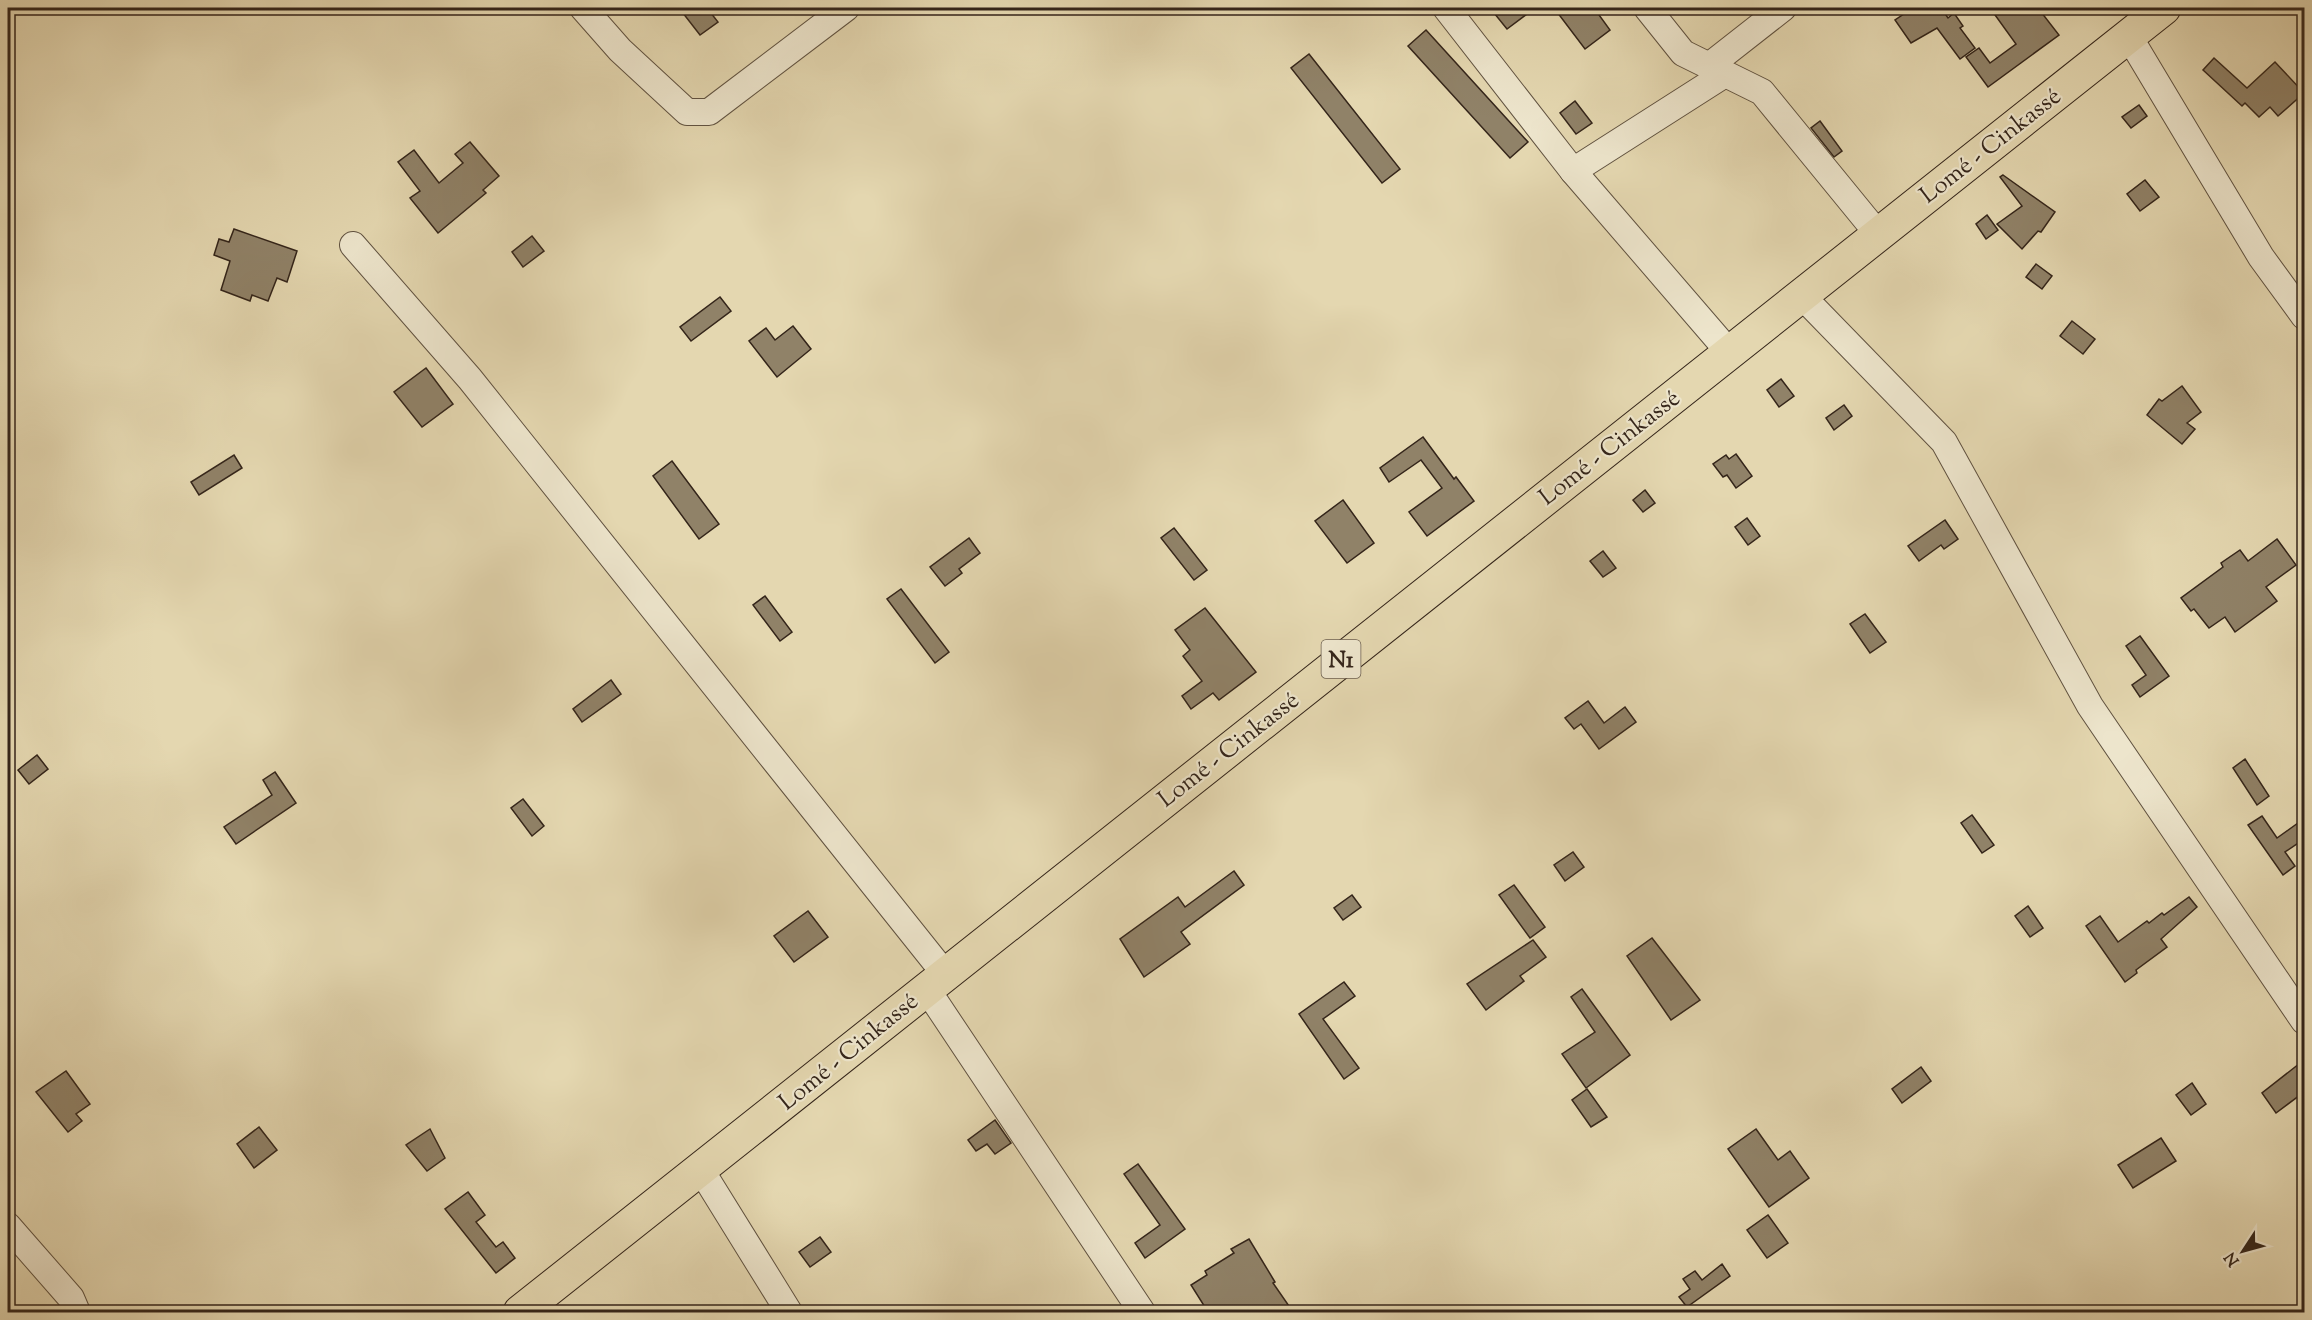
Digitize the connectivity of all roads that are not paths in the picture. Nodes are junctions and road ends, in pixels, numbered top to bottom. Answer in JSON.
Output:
{"nodes":[{"id":1,"x":583,"y":8,"type":"edge"},
{"id":2,"x":846,"y":8,"type":"edge"},
{"id":3,"x":1446,"y":8,"type":"edge"},
{"id":4,"x":1647,"y":8,"type":"edge"},
{"id":5,"x":1784,"y":8,"type":"edge"},
{"id":6,"x":2164,"y":8,"type":"edge"},
{"id":7,"x":2128,"y":35,"type":"junction"},
{"id":8,"x":1717,"y":70,"type":"junction"},
{"id":9,"x":1573,"y":171,"type":"junction"},
{"id":10,"x":1878,"y":234,"type":"junction"},
{"id":11,"x":353,"y":245,"type":"dead end"},
{"id":12,"x":1801,"y":295,"type":"junction"},
{"id":13,"x":2304,"y":316,"type":"edge"},
{"id":14,"x":1729,"y":352,"type":"junction"},
{"id":15,"x":935,"y":981,"type":"junction"},
{"id":16,"x":2304,"y":1021,"type":"edge"},
{"id":17,"x":701,"y":1170,"type":"junction"},
{"id":18,"x":8,"y":1226,"type":"edge"},
{"id":19,"x":77,"y":1312,"type":"edge"},
{"id":20,"x":520,"y":1312,"type":"edge"},
{"id":21,"x":789,"y":1312,"type":"edge"},
{"id":22,"x":1143,"y":1312,"type":"edge"}],
"edges":[{"from":1,"to":2,"type":"street"},
{"from":3,"to":9,"type":"street"},
{"from":4,"to":8,"type":"street"},
{"from":5,"to":8,"type":"street"},
{"from":6,"to":7,"type":"highway","name":"Lomé - Cinkassé","number":"N1"},
{"from":7,"to":10,"type":"highway","name":"Lomé - Cinkassé","number":"N1"},
{"from":7,"to":13,"type":"street"},
{"from":8,"to":9,"type":"street"},
{"from":8,"to":10,"type":"street"},
{"from":9,"to":14,"type":"street"},
{"from":10,"to":12,"type":"highway","name":"Lomé - Cinkassé","number":"N1"},
{"from":11,"to":15,"type":"street"},
{"from":12,"to":14,"type":"highway","name":"Lomé - Cinkassé","number":"N1"},
{"from":12,"to":16,"type":"street"},
{"from":14,"to":15,"type":"highway","name":"Lomé - Cinkassé","number":"N1"},
{"from":15,"to":17,"type":"highway","name":"Lomé - Cinkassé","number":"N1"},
{"from":15,"to":22,"type":"street"},
{"from":17,"to":20,"type":"highway","name":"Lomé - Cinkassé","number":"N1"},
{"from":17,"to":21,"type":"street"},
{"from":18,"to":19,"type":"street"}]}
